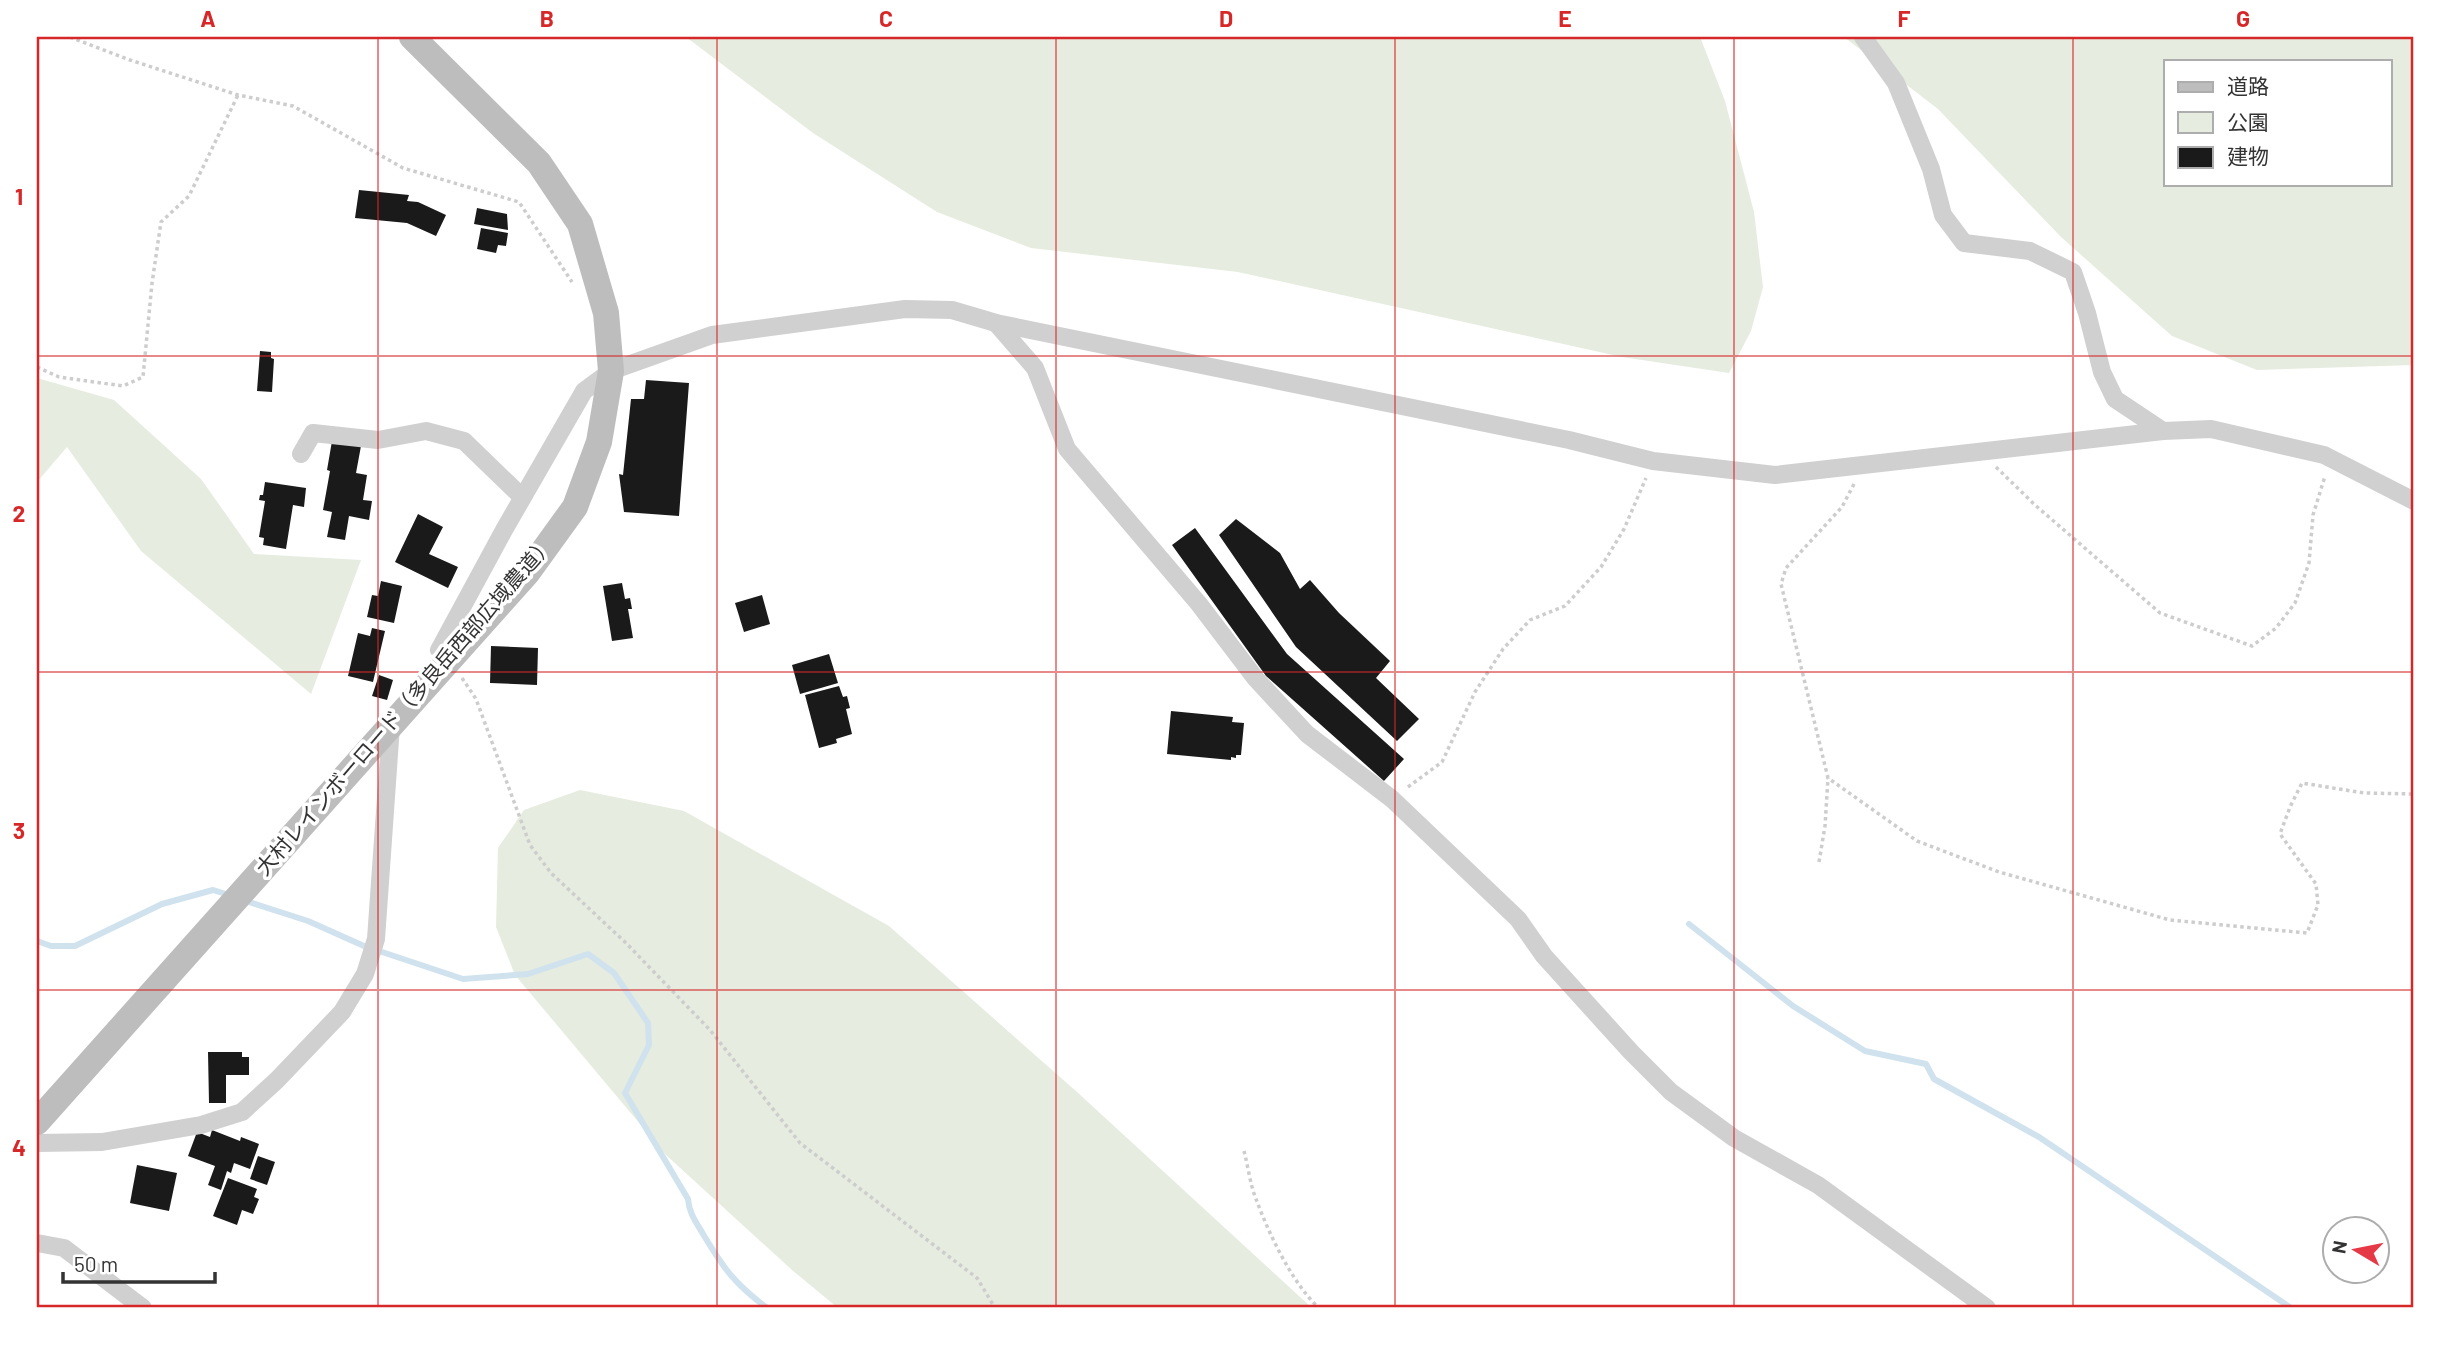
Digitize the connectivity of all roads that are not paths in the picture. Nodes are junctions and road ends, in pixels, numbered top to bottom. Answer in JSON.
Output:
{"nodes":[{"id":1,"x":412,"y":37,"type":"edge"},
{"id":2,"x":1863,"y":37,"type":"edge"},
{"id":3,"x":996,"y":323,"type":"junction"},
{"id":4,"x":611,"y":371,"type":"junction"},
{"id":5,"x":2163,"y":431,"type":"junction"},
{"id":6,"x":300,"y":454,"type":"dead end"},
{"id":7,"x":522,"y":497,"type":"junction"},
{"id":8,"x":2414,"y":501,"type":"edge"},
{"id":9,"x":450,"y":661,"type":"junction"},
{"id":10,"x":391,"y":726,"type":"junction"},
{"id":11,"x":37,"y":1122,"type":"edge"},
{"id":12,"x":37,"y":1143,"type":"edge"},
{"id":13,"x":37,"y":1243,"type":"edge"},
{"id":14,"x":143,"y":1308,"type":"edge"},
{"id":15,"x":1987,"y":1308,"type":"edge"}],
"edges":[{"from":1,"to":4,"type":"street","name":"大村レインボーロード（多良岳西部広域農道）"},
{"from":2,"to":5,"type":"street"},
{"from":3,"to":4,"type":"street"},
{"from":3,"to":5,"type":"street"},
{"from":3,"to":15,"type":"street"},
{"from":4,"to":7,"type":"street"},
{"from":4,"to":9,"type":"street","name":"大村レインボーロード（多良岳西部広域農道）"},
{"from":5,"to":8,"type":"street"},
{"from":6,"to":7,"type":"street"},
{"from":7,"to":9,"type":"street"},
{"from":9,"to":10,"type":"street","name":"大村レインボーロード（多良岳西部広域農道）"},
{"from":10,"to":11,"type":"street","name":"大村レインボーロード（多良岳西部広域農道）"},
{"from":10,"to":12,"type":"street"},
{"from":13,"to":14,"type":"street"}]}
